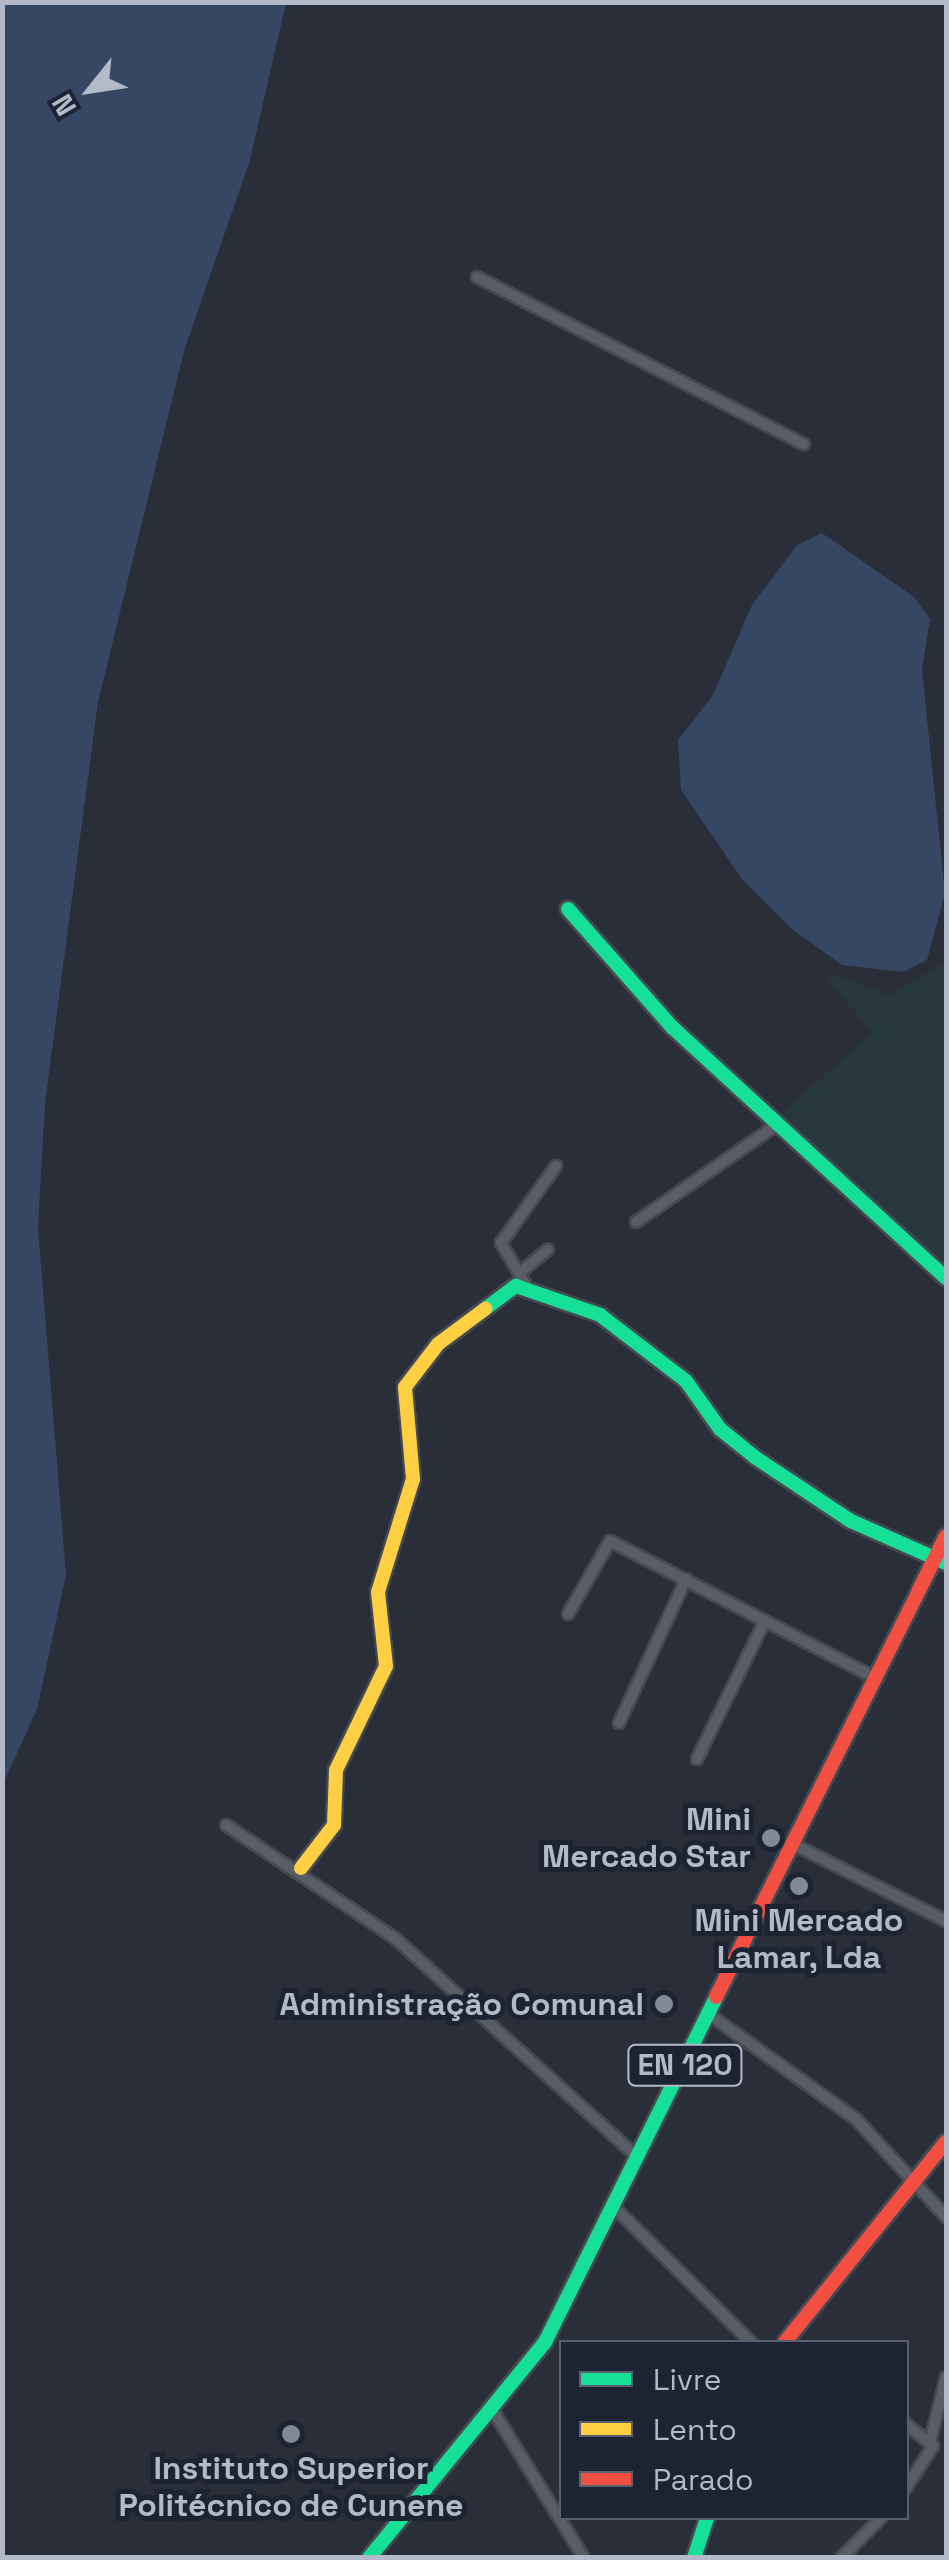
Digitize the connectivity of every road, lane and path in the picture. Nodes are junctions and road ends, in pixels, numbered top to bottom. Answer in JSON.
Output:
{"nodes":[{"id":1,"x":477,"y":277,"type":"dead end"},
{"id":2,"x":804,"y":444,"type":"dead end"},
{"id":3,"x":568,"y":909,"type":"dead end"},
{"id":4,"x":775,"y":1126,"type":"junction"},
{"id":5,"x":556,"y":1166,"type":"dead end"},
{"id":6,"x":636,"y":1222,"type":"dead end"},
{"id":7,"x":548,"y":1249,"type":"dead end"},
{"id":8,"x":523,"y":1277,"type":"junction"},
{"id":9,"x":946,"y":1278,"type":"edge"},
{"id":10,"x":946,"y":1536,"type":"edge"},
{"id":11,"x":941,"y":1562,"type":"edge"},
{"id":12,"x":686,"y":1579,"type":"junction"},
{"id":13,"x":568,"y":1614,"type":"dead end"},
{"id":14,"x":766,"y":1621,"type":"junction"},
{"id":15,"x":877,"y":1679,"type":"junction"},
{"id":16,"x":620,"y":1722,"type":"dead end"},
{"id":17,"x":696,"y":1759,"type":"dead end"},
{"id":18,"x":226,"y":1826,"type":"dead end"},
{"id":19,"x":795,"y":1845,"type":"junction"},
{"id":20,"x":301,"y":1868,"type":"junction"},
{"id":21,"x":946,"y":1920,"type":"edge"},
{"id":22,"x":710,"y":2016,"type":"junction"},
{"id":23,"x":946,"y":2142,"type":"edge"},
{"id":24,"x":638,"y":2158,"type":"junction"},
{"id":25,"x":913,"y":2180,"type":"junction"},
{"id":26,"x":615,"y":2208,"type":"junction"},
{"id":27,"x":946,"y":2216,"type":"edge"},
{"id":28,"x":749,"y":2340,"type":"edge"},
{"id":29,"x":788,"y":2340,"type":"edge"},
{"id":30,"x":946,"y":2378,"type":"edge"},
{"id":31,"x":496,"y":2414,"type":"junction"},
{"id":32,"x":909,"y":2426,"type":"edge"},
{"id":33,"x":930,"y":2442,"type":"junction"},
{"id":34,"x":909,"y":2482,"type":"edge"},
{"id":35,"x":559,"y":2517,"type":"edge"},
{"id":36,"x":561,"y":2520,"type":"edge"},
{"id":37,"x":706,"y":2520,"type":"edge"},
{"id":38,"x":879,"y":2520,"type":"edge"},
{"id":39,"x":369,"y":2558,"type":"edge"},
{"id":40,"x":584,"y":2558,"type":"edge"},
{"id":41,"x":694,"y":2558,"type":"edge"},
{"id":42,"x":841,"y":2558,"type":"edge"}],
"edges":[{"from":1,"to":2,"type":"street"},
{"from":3,"to":4,"type":"street"},
{"from":4,"to":6,"type":"street"},
{"from":4,"to":9,"type":"street"},
{"from":5,"to":8,"type":"street"},
{"from":7,"to":8,"type":"street"},
{"from":8,"to":11,"type":"street"},
{"from":8,"to":20,"type":"street"},
{"from":10,"to":11,"type":"street","number":"EN 120"},
{"from":11,"to":15,"type":"street","number":"EN 120"},
{"from":12,"to":13,"type":"street"},
{"from":12,"to":14,"type":"street"},
{"from":12,"to":16,"type":"street"},
{"from":14,"to":15,"type":"street"},
{"from":14,"to":17,"type":"street"},
{"from":15,"to":19,"type":"street","number":"EN 120"},
{"from":18,"to":20,"type":"street"},
{"from":19,"to":21,"type":"street"},
{"from":19,"to":22,"type":"street","number":"EN 120"},
{"from":20,"to":24,"type":"street"},
{"from":22,"to":24,"type":"street","number":"EN 120"},
{"from":22,"to":25,"type":"street"},
{"from":23,"to":25,"type":"street"},
{"from":24,"to":26,"type":"street","number":"EN 120"},
{"from":25,"to":27,"type":"street"},
{"from":25,"to":29,"type":"street"},
{"from":26,"to":28,"type":"street"},
{"from":26,"to":31,"type":"street","number":"EN 120"},
{"from":30,"to":33,"type":"street"},
{"from":31,"to":35,"type":"street"},
{"from":31,"to":39,"type":"street","number":"EN 120"},
{"from":32,"to":33,"type":"street"},
{"from":33,"to":34,"type":"street"},
{"from":36,"to":40,"type":"street"},
{"from":37,"to":41,"type":"street"},
{"from":38,"to":42,"type":"street"}]}
